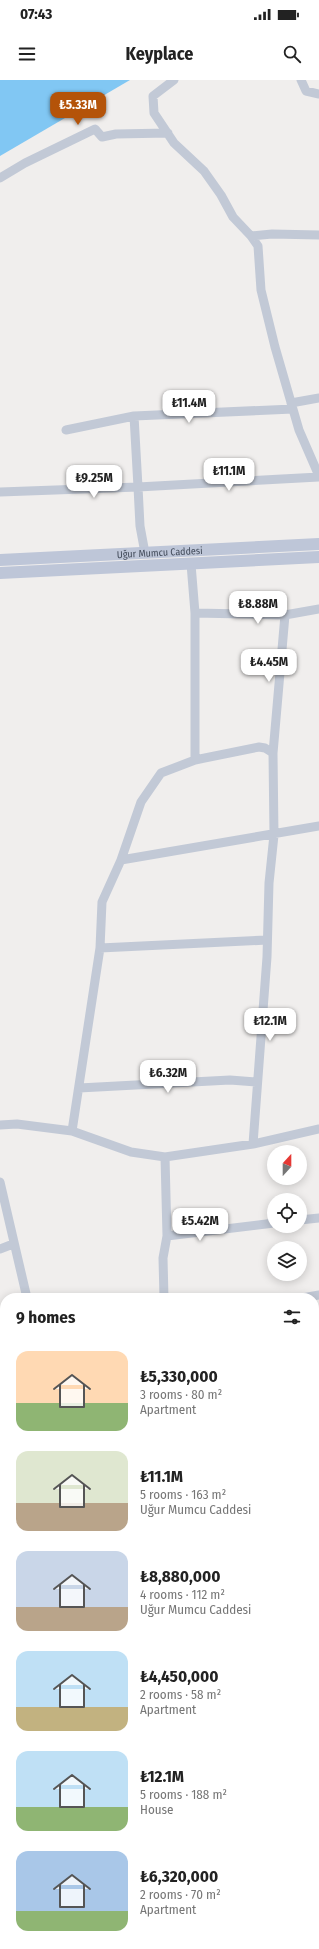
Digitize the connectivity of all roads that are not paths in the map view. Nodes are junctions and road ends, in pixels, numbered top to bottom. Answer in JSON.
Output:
{"nodes":[{"id":1,"x":174,"y":80,"type":"edge"},
{"id":2,"x":301,"y":80,"type":"edge"},
{"id":3,"x":319,"y":94,"type":"edge"},
{"id":4,"x":168,"y":133,"type":"junction"},
{"id":5,"x":0,"y":178,"type":"edge"},
{"id":6,"x":319,"y":235,"type":"edge"},
{"id":7,"x":251,"y":236,"type":"junction"},
{"id":8,"x":319,"y":398,"type":"edge"},
{"id":9,"x":292,"y":406,"type":"junction"},
{"id":10,"x":134,"y":416,"type":"junction"},
{"id":11,"x":66,"y":430,"type":"dead end"},
{"id":12,"x":319,"y":476,"type":"edge"},
{"id":13,"x":138,"y":487,"type":"junction"},
{"id":14,"x":0,"y":492,"type":"edge"},
{"id":15,"x":319,"y":544,"type":"edge"},
{"id":16,"x":145,"y":553,"type":"junction"},
{"id":17,"x":319,"y":557,"type":"edge"},
{"id":18,"x":0,"y":560,"type":"edge"},
{"id":19,"x":191,"y":564,"type":"junction"},
{"id":20,"x":0,"y":573,"type":"edge"},
{"id":21,"x":319,"y":609,"type":"edge"},
{"id":22,"x":195,"y":613,"type":"junction"},
{"id":23,"x":285,"y":615,"type":"junction"},
{"id":24,"x":273,"y":753,"type":"junction"},
{"id":25,"x":195,"y":760,"type":"junction"},
{"id":26,"x":319,"y":826,"type":"edge"},
{"id":27,"x":274,"y":835,"type":"junction"},
{"id":28,"x":121,"y":860,"type":"junction"},
{"id":29,"x":268,"y":940,"type":"junction"},
{"id":30,"x":100,"y":948,"type":"junction"},
{"id":31,"x":257,"y":1082,"type":"junction"},
{"id":32,"x":79,"y":1088,"type":"junction"},
{"id":33,"x":0,"y":1125,"type":"edge"},
{"id":34,"x":319,"y":1129,"type":"edge"},
{"id":35,"x":72,"y":1131,"type":"junction"},
{"id":36,"x":253,"y":1144,"type":"junction"},
{"id":37,"x":165,"y":1157,"type":"junction"},
{"id":38,"x":0,"y":1182,"type":"edge"},
{"id":39,"x":1,"y":1193,"type":"edge"},
{"id":40,"x":319,"y":1218,"type":"edge"},
{"id":41,"x":307,"y":1219,"type":"edge"},
{"id":42,"x":267,"y":1223,"type":"edge"},
{"id":43,"x":167,"y":1236,"type":"junction"},
{"id":44,"x":13,"y":1244,"type":"junction"},
{"id":45,"x":0,"y":1249,"type":"edge"},
{"id":46,"x":26,"y":1293,"type":"edge"},
{"id":47,"x":164,"y":1293,"type":"edge"}],
"edges":[{"from":1,"to":4,"type":"street"},
{"from":2,"to":3,"type":"street"},
{"from":4,"to":5,"type":"street"},
{"from":4,"to":7,"type":"street"},
{"from":6,"to":7,"type":"street"},
{"from":7,"to":9,"type":"street"},
{"from":8,"to":9,"type":"street"},
{"from":9,"to":10,"type":"street"},
{"from":9,"to":12,"type":"street"},
{"from":10,"to":11,"type":"street"},
{"from":10,"to":13,"type":"street"},
{"from":12,"to":13,"type":"street"},
{"from":13,"to":14,"type":"street"},
{"from":13,"to":16,"type":"street"},
{"from":15,"to":16,"type":"street","name":"Uğur Mumcu Caddesi"},
{"from":16,"to":18,"type":"street","name":"Uğur Mumcu Caddesi"},
{"from":17,"to":19,"type":"street","name":"Uğur Mumcu Caddesi"},
{"from":19,"to":20,"type":"street","name":"Uğur Mumcu Caddesi"},
{"from":19,"to":22,"type":"street"},
{"from":21,"to":23,"type":"street"},
{"from":22,"to":23,"type":"street"},
{"from":22,"to":25,"type":"street"},
{"from":23,"to":24,"type":"street"},
{"from":24,"to":25,"type":"street"},
{"from":24,"to":27,"type":"street"},
{"from":25,"to":28,"type":"street"},
{"from":26,"to":27,"type":"street"},
{"from":27,"to":28,"type":"street"},
{"from":27,"to":29,"type":"street"},
{"from":28,"to":30,"type":"street"},
{"from":29,"to":30,"type":"street"},
{"from":29,"to":31,"type":"street"},
{"from":30,"to":32,"type":"street"},
{"from":31,"to":32,"type":"street"},
{"from":31,"to":36,"type":"street"},
{"from":32,"to":35,"type":"street"},
{"from":33,"to":35,"type":"street"},
{"from":34,"to":36,"type":"street"},
{"from":35,"to":37,"type":"street"},
{"from":36,"to":37,"type":"street"},
{"from":37,"to":43,"type":"street"},
{"from":38,"to":39,"type":"street"},
{"from":39,"to":44,"type":"street"},
{"from":40,"to":41,"type":"street"},
{"from":42,"to":43,"type":"street"},
{"from":43,"to":47,"type":"street"},
{"from":44,"to":45,"type":"street"},
{"from":44,"to":46,"type":"street"}]}
